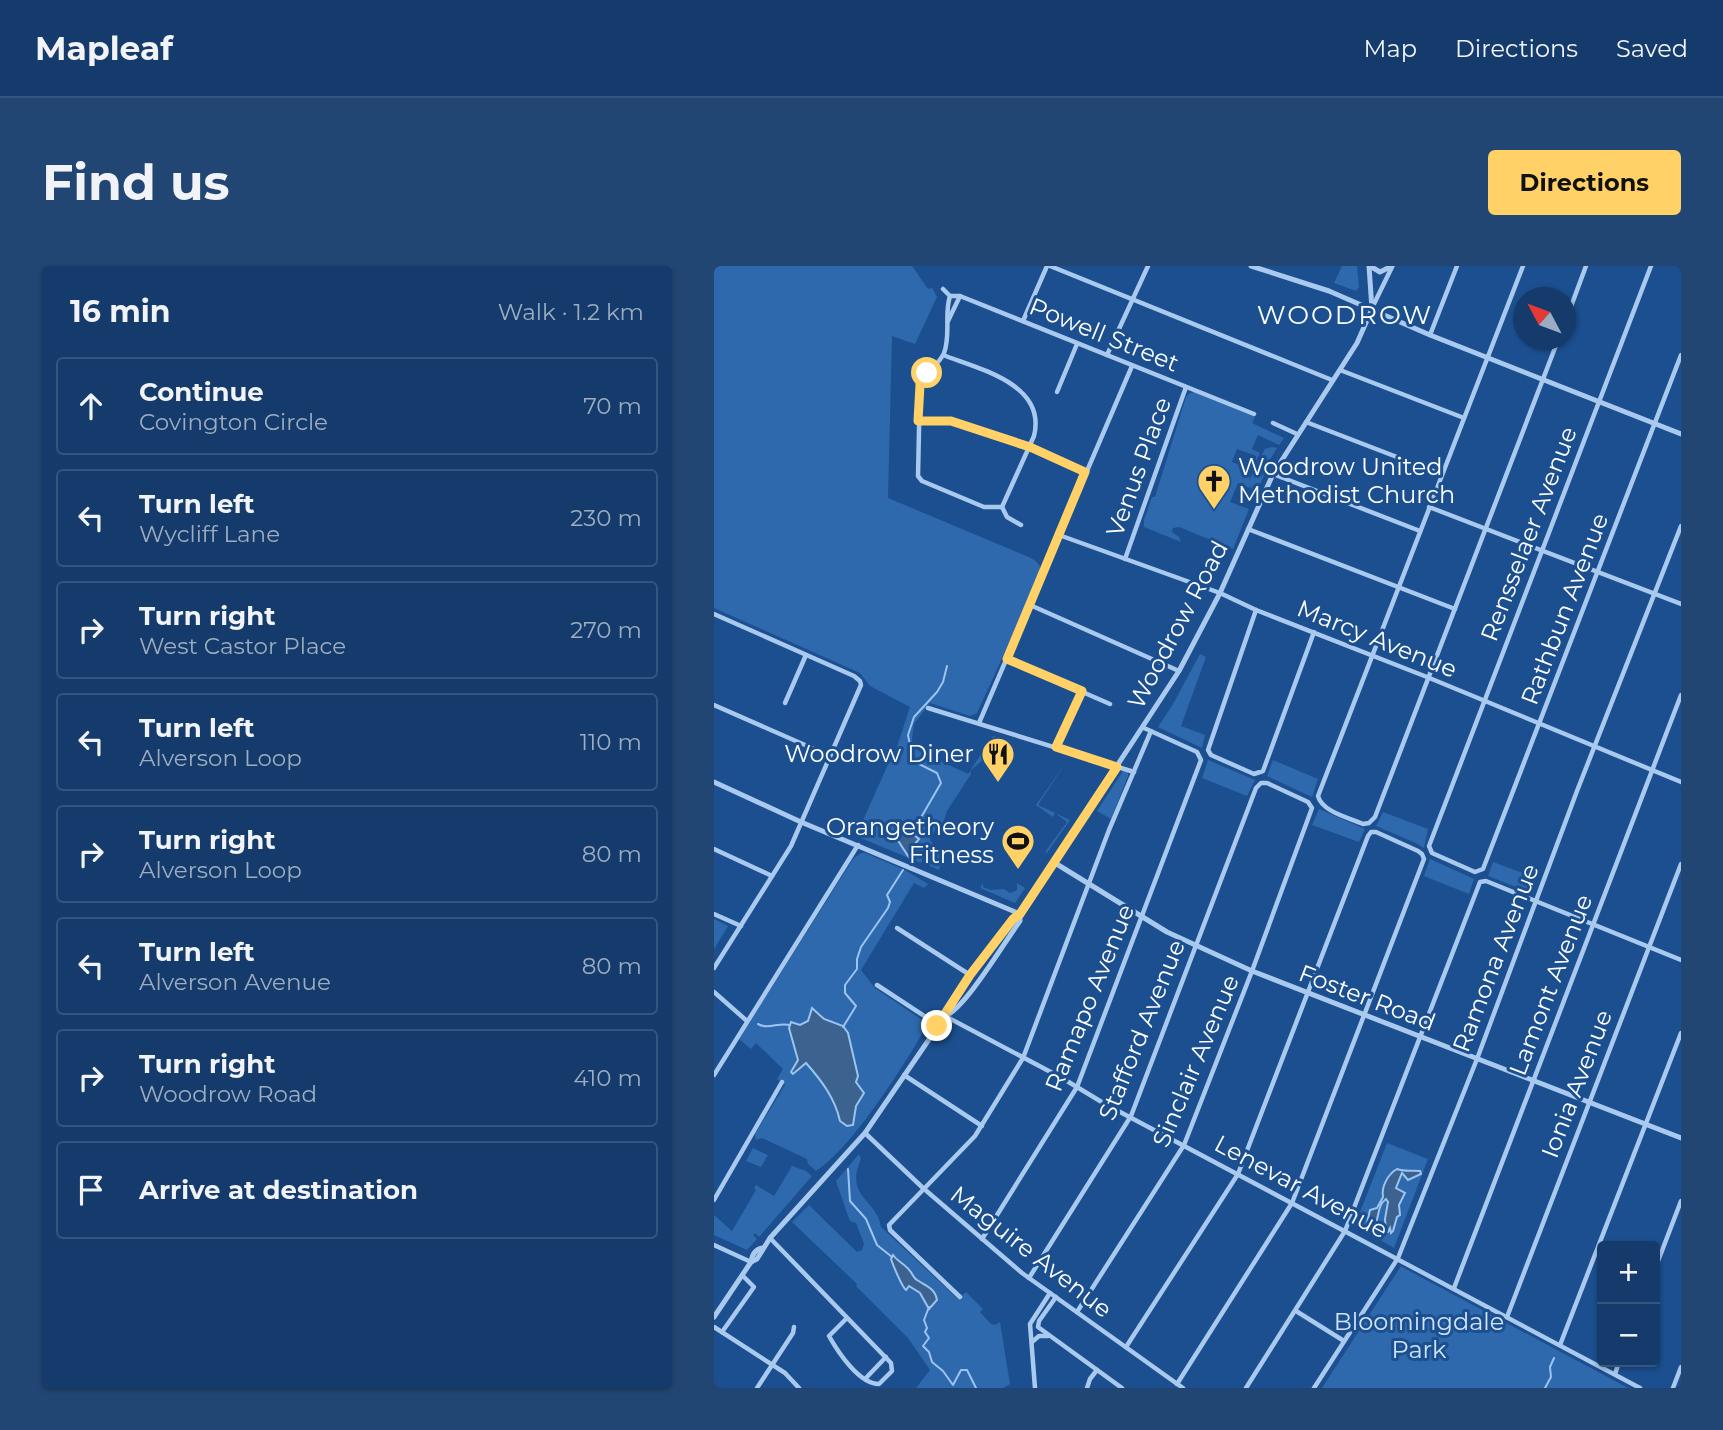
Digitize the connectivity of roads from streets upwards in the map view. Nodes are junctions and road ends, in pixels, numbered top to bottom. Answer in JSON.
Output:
{"nodes":[{"id":1,"x":1048,"y":266,"type":"edge"},
{"id":2,"x":1148,"y":266,"type":"edge"},
{"id":3,"x":1251,"y":266,"type":"edge"},
{"id":4,"x":1369,"y":266,"type":"edge"},
{"id":5,"x":1392,"y":266,"type":"edge"},
{"id":6,"x":1457,"y":266,"type":"edge"},
{"id":7,"x":1522,"y":266,"type":"edge"},
{"id":8,"x":1586,"y":266,"type":"edge"},
{"id":9,"x":1651,"y":266,"type":"edge"},
{"id":10,"x":943,"y":289,"type":"dead end"},
{"id":11,"x":1576,"y":293,"type":"edge"},
{"id":12,"x":950,"y":296,"type":"junction"},
{"id":13,"x":960,"y":296,"type":"junction"},
{"id":14,"x":1132,"y":299,"type":"junction"},
{"id":15,"x":1372,"y":309,"type":"junction"},
{"id":16,"x":1023,"y":321,"type":"junction"},
{"id":17,"x":947,"y":322,"type":"junction"},
{"id":18,"x":1430,"y":335,"type":"junction"},
{"id":19,"x":1077,"y":344,"type":"junction"},
{"id":20,"x":1554,"y":350,"type":"edge"},
{"id":21,"x":943,"y":355,"type":"junction"},
{"id":22,"x":1107,"y":355,"type":"junction"},
{"id":23,"x":1681,"y":355,"type":"edge"},
{"id":24,"x":1486,"y":358,"type":"junction"},
{"id":25,"x":1132,"y":366,"type":"junction"},
{"id":26,"x":1339,"y":369,"type":"junction"},
{"id":27,"x":1332,"y":380,"type":"junction"},
{"id":28,"x":1543,"y":380,"type":"junction"},
{"id":29,"x":1186,"y":387,"type":"junction"},
{"id":30,"x":1058,"y":392,"type":"dead end"},
{"id":31,"x":1599,"y":402,"type":"junction"},
{"id":32,"x":1254,"y":414,"type":"dead end"},
{"id":33,"x":1464,"y":418,"type":"junction"},
{"id":34,"x":918,"y":421,"type":"junction"},
{"id":35,"x":1305,"y":422,"type":"junction"},
{"id":36,"x":1273,"y":423,"type":"dead end"},
{"id":37,"x":1655,"y":424,"type":"junction"},
{"id":38,"x":1297,"y":434,"type":"junction"},
{"id":39,"x":1681,"y":434,"type":"edge"},
{"id":40,"x":1030,"y":447,"type":"junction"},
{"id":41,"x":1085,"y":472,"type":"junction"},
{"id":42,"x":1273,"y":474,"type":"junction"},
{"id":43,"x":1442,"y":474,"type":"junction"},
{"id":44,"x":1002,"y":507,"type":"junction"},
{"id":45,"x":1429,"y":507,"type":"junction"},
{"id":46,"x":1021,"y":525,"type":"dead end"},
{"id":47,"x":1681,"y":526,"type":"edge"},
{"id":48,"x":1248,"y":529,"type":"junction"},
{"id":49,"x":1486,"y":529,"type":"junction"},
{"id":50,"x":1420,"y":531,"type":"junction"},
{"id":51,"x":1059,"y":535,"type":"junction"},
{"id":52,"x":1542,"y":551,"type":"junction"},
{"id":53,"x":1125,"y":559,"type":"junction"},
{"id":54,"x":1598,"y":572,"type":"junction"},
{"id":55,"x":1399,"y":587,"type":"junction"},
{"id":56,"x":1220,"y":593,"type":"junction"},
{"id":57,"x":1654,"y":594,"type":"junction"},
{"id":58,"x":1681,"y":604,"type":"edge"},
{"id":59,"x":1030,"y":605,"type":"junction"},
{"id":60,"x":1455,"y":609,"type":"junction"},
{"id":61,"x":1256,"y":610,"type":"junction"},
{"id":62,"x":714,"y":614,"type":"edge"},
{"id":63,"x":1314,"y":632,"type":"junction"},
{"id":64,"x":806,"y":655,"type":"junction"},
{"id":65,"x":1373,"y":656,"type":"junction"},
{"id":66,"x":1007,"y":659,"type":"junction"},
{"id":67,"x":1180,"y":671,"type":"junction"},
{"id":68,"x":1427,"y":677,"type":"junction"},
{"id":69,"x":1082,"y":691,"type":"junction"},
{"id":70,"x":1681,"y":695,"type":"edge"},
{"id":71,"x":1483,"y":701,"type":"junction"},
{"id":72,"x":785,"y":703,"type":"dead end"},
{"id":73,"x":1110,"y":704,"type":"dead end"},
{"id":74,"x":714,"y":705,"type":"edge"},
{"id":75,"x":928,"y":708,"type":"dead end"},
{"id":76,"x":979,"y":723,"type":"junction"},
{"id":77,"x":1539,"y":725,"type":"junction"},
{"id":78,"x":1144,"y":728,"type":"junction"},
{"id":79,"x":1151,"y":731,"type":"junction"},
{"id":80,"x":1056,"y":747,"type":"junction"},
{"id":81,"x":1595,"y":748,"type":"junction"},
{"id":82,"x":831,"y":756,"type":"junction"},
{"id":83,"x":1117,"y":767,"type":"junction"},
{"id":84,"x":1652,"y":770,"type":"junction"},
{"id":85,"x":1134,"y":772,"type":"junction"},
{"id":86,"x":714,"y":782,"type":"edge"},
{"id":87,"x":1681,"y":782,"type":"edge"},
{"id":88,"x":1312,"y":806,"type":"joint"},
{"id":89,"x":801,"y":822,"type":"junction"},
{"id":90,"x":858,"y":845,"type":"junction"},
{"id":91,"x":714,"y":849,"type":"edge"},
{"id":92,"x":1055,"y":863,"type":"junction"},
{"id":93,"x":1681,"y":864,"type":"edge"},
{"id":94,"x":1479,"y":872,"type":"joint"},
{"id":95,"x":772,"y":876,"type":"junction"},
{"id":96,"x":1090,"y":885,"type":"junction"},
{"id":97,"x":1536,"y":902,"type":"junction"},
{"id":98,"x":714,"y":914,"type":"edge"},
{"id":99,"x":1020,"y":914,"type":"junction"},
{"id":100,"x":1142,"y":918,"type":"junction"},
{"id":101,"x":741,"y":926,"type":"junction"},
{"id":102,"x":1592,"y":926,"type":"junction"},
{"id":103,"x":897,"y":928,"type":"dead end"},
{"id":104,"x":1196,"y":946,"type":"junction"},
{"id":105,"x":1648,"y":948,"type":"junction"},
{"id":106,"x":1681,"y":960,"type":"edge"},
{"id":107,"x":714,"y":968,"type":"edge"},
{"id":108,"x":1252,"y":971,"type":"junction"},
{"id":109,"x":970,"y":975,"type":"junction"},
{"id":110,"x":979,"y":979,"type":"junction"},
{"id":111,"x":877,"y":985,"type":"dead end"},
{"id":112,"x":714,"y":992,"type":"edge"},
{"id":113,"x":1307,"y":994,"type":"junction"},
{"id":114,"x":945,"y":1016,"type":"junction"},
{"id":115,"x":1364,"y":1016,"type":"junction"},
{"id":116,"x":747,"y":1021,"type":"junction"},
{"id":117,"x":938,"y":1025,"type":"junction"},
{"id":118,"x":1681,"y":1032,"type":"edge"},
{"id":119,"x":1420,"y":1037,"type":"junction"},
{"id":120,"x":1023,"y":1058,"type":"junction"},
{"id":121,"x":1477,"y":1059,"type":"junction"},
{"id":122,"x":714,"y":1075,"type":"edge"},
{"id":123,"x":904,"y":1075,"type":"junction"},
{"id":124,"x":1533,"y":1080,"type":"junction"},
{"id":125,"x":782,"y":1082,"type":"dead end"},
{"id":126,"x":1077,"y":1087,"type":"junction"},
{"id":127,"x":1589,"y":1102,"type":"junction"},
{"id":128,"x":1131,"y":1116,"type":"junction"},
{"id":129,"x":1646,"y":1124,"type":"junction"},
{"id":130,"x":982,"y":1126,"type":"junction"},
{"id":131,"x":865,"y":1133,"type":"junction"},
{"id":132,"x":1681,"y":1138,"type":"edge"},
{"id":133,"x":1184,"y":1145,"type":"junction"},
{"id":134,"x":1238,"y":1174,"type":"junction"},
{"id":135,"x":923,"y":1188,"type":"junction"},
{"id":136,"x":714,"y":1200,"type":"edge"},
{"id":137,"x":1681,"y":1201,"type":"edge"},
{"id":138,"x":1292,"y":1203,"type":"junction"},
{"id":139,"x":1345,"y":1231,"type":"junction"},
{"id":140,"x":771,"y":1238,"type":"junction"},
{"id":141,"x":982,"y":1239,"type":"junction"},
{"id":142,"x":714,"y":1245,"type":"edge"},
{"id":143,"x":1660,"y":1256,"type":"edge"},
{"id":144,"x":1398,"y":1258,"type":"junction"},
{"id":145,"x":751,"y":1262,"type":"junction"},
{"id":146,"x":742,"y":1275,"type":"junction"},
{"id":147,"x":1029,"y":1278,"type":"junction"},
{"id":148,"x":1454,"y":1288,"type":"junction"},
{"id":149,"x":1050,"y":1293,"type":"junction"},
{"id":150,"x":960,"y":1297,"type":"dead end"},
{"id":151,"x":1056,"y":1297,"type":"junction"},
{"id":152,"x":1296,"y":1311,"type":"junction"},
{"id":153,"x":1077,"y":1312,"type":"junction"},
{"id":154,"x":714,"y":1317,"type":"edge"},
{"id":155,"x":1507,"y":1317,"type":"junction"},
{"id":156,"x":847,"y":1318,"type":"junction"},
{"id":157,"x":714,"y":1326,"type":"edge"},
{"id":158,"x":794,"y":1327,"type":"dead end"},
{"id":159,"x":722,"y":1332,"type":"junction"},
{"id":160,"x":1049,"y":1336,"type":"junction"},
{"id":161,"x":1344,"y":1341,"type":"junction"},
{"id":162,"x":1031,"y":1343,"type":"junction"},
{"id":163,"x":1560,"y":1345,"type":"junction"},
{"id":164,"x":1126,"y":1348,"type":"junction"},
{"id":165,"x":886,"y":1357,"type":"junction"},
{"id":166,"x":772,"y":1365,"type":"junction"},
{"id":167,"x":1617,"y":1367,"type":"edge"},
{"id":168,"x":1681,"y":1367,"type":"edge"},
{"id":169,"x":1097,"y":1370,"type":"junction"},
{"id":170,"x":1614,"y":1374,"type":"junction"},
{"id":171,"x":864,"y":1379,"type":"junction"},
{"id":172,"x":1177,"y":1384,"type":"junction"},
{"id":173,"x":757,"y":1388,"type":"edge"},
{"id":174,"x":799,"y":1388,"type":"edge"},
{"id":175,"x":1035,"y":1388,"type":"edge"},
{"id":176,"x":1087,"y":1388,"type":"edge"},
{"id":177,"x":1122,"y":1388,"type":"edge"},
{"id":178,"x":1183,"y":1388,"type":"edge"},
{"id":179,"x":1246,"y":1388,"type":"edge"},
{"id":180,"x":1314,"y":1388,"type":"edge"},
{"id":181,"x":1640,"y":1388,"type":"edge"},
{"id":182,"x":1672,"y":1388,"type":"edge"}],
"edges":[{"from":1,"to":14,"type":"street"},
{"from":1,"to":16,"type":"street"},
{"from":2,"to":14,"type":"street"},
{"from":3,"to":15,"type":"street"},
{"from":4,"to":5,"type":"street"},
{"from":4,"to":15,"type":"street","name":"Woodrow Road"},
{"from":5,"to":15,"type":"street"},
{"from":6,"to":18,"type":"street"},
{"from":7,"to":24,"type":"street"},
{"from":8,"to":11,"type":"street"},
{"from":9,"to":31,"type":"street","name":"Rensselaer Avenue"},
{"from":10,"to":12,"type":"street"},
{"from":12,"to":13,"type":"street","name":"Powell Street"},
{"from":12,"to":17,"type":"street"},
{"from":13,"to":16,"type":"street","name":"Powell Street"},
{"from":13,"to":17,"type":"street"},
{"from":14,"to":22,"type":"street"},
{"from":14,"to":27,"type":"street"},
{"from":15,"to":18,"type":"street"},
{"from":15,"to":26,"type":"street","name":"Woodrow Road"},
{"from":16,"to":19,"type":"street","name":"Powell Street"},
{"from":17,"to":21,"type":"street"},
{"from":18,"to":24,"type":"street"},
{"from":19,"to":22,"type":"street","name":"Powell Street"},
{"from":19,"to":30,"type":"street"},
{"from":20,"to":28,"type":"street"},
{"from":21,"to":34,"type":"street"},
{"from":21,"to":40,"type":"street"},
{"from":22,"to":25,"type":"street","name":"Powell Street"},
{"from":23,"to":37,"type":"street","name":"Rathbun Avenue"},
{"from":24,"to":28,"type":"street"},
{"from":24,"to":33,"type":"street"},
{"from":25,"to":29,"type":"street","name":"Powell Street"},
{"from":25,"to":41,"type":"street"},
{"from":26,"to":27,"type":"street","name":"Woodrow Road"},
{"from":26,"to":33,"type":"street"},
{"from":27,"to":35,"type":"street","name":"Woodrow Road"},
{"from":28,"to":31,"type":"street"},
{"from":28,"to":49,"type":"street"},
{"from":29,"to":32,"type":"street","name":"Powell Street"},
{"from":29,"to":53,"type":"street","name":"Venus Place"},
{"from":31,"to":37,"type":"street"},
{"from":31,"to":52,"type":"street","name":"Rensselaer Avenue"},
{"from":33,"to":43,"type":"street"},
{"from":34,"to":40,"type":"street"},
{"from":34,"to":44,"type":"street"},
{"from":35,"to":38,"type":"street","name":"Woodrow Road"},
{"from":35,"to":43,"type":"street"},
{"from":36,"to":38,"type":"street"},
{"from":37,"to":39,"type":"street"},
{"from":37,"to":54,"type":"street","name":"Rathbun Avenue"},
{"from":38,"to":42,"type":"street","name":"Woodrow Road"},
{"from":40,"to":41,"type":"street"},
{"from":40,"to":44,"type":"street"},
{"from":41,"to":51,"type":"street"},
{"from":42,"to":48,"type":"street","name":"Woodrow Road"},
{"from":42,"to":50,"type":"street"},
{"from":43,"to":45,"type":"street"},
{"from":44,"to":46,"type":"street"},
{"from":45,"to":49,"type":"street"},
{"from":45,"to":50,"type":"street"},
{"from":47,"to":57,"type":"street","name":"Ramona Avenue"},
{"from":48,"to":55,"type":"street"},
{"from":48,"to":56,"type":"street","name":"Woodrow Road"},
{"from":49,"to":52,"type":"street"},
{"from":49,"to":60,"type":"street"},
{"from":50,"to":55,"type":"street"},
{"from":51,"to":53,"type":"street","name":"Marcy Avenue"},
{"from":51,"to":59,"type":"street"},
{"from":52,"to":54,"type":"street"},
{"from":52,"to":71,"type":"street","name":"Rensselaer Avenue"},
{"from":53,"to":56,"type":"street","name":"Marcy Avenue"},
{"from":54,"to":57,"type":"street"},
{"from":54,"to":77,"type":"street","name":"Rathbun Avenue"},
{"from":55,"to":60,"type":"street"},
{"from":55,"to":65,"type":"street"},
{"from":56,"to":61,"type":"street","name":"Marcy Avenue"},
{"from":56,"to":67,"type":"street","name":"Woodrow Road"},
{"from":57,"to":58,"type":"street"},
{"from":57,"to":81,"type":"street","name":"Ramona Avenue"},
{"from":59,"to":66,"type":"street"},
{"from":59,"to":67,"type":"street"},
{"from":60,"to":68,"type":"street"},
{"from":61,"to":63,"type":"street","name":"Marcy Avenue"},
{"from":61,"to":63,"type":"street"},
{"from":62,"to":64,"type":"street"},
{"from":63,"to":65,"type":"street","name":"Marcy Avenue"},
{"from":64,"to":72,"type":"street"},
{"from":64,"to":82,"type":"street"},
{"from":65,"to":68,"type":"street","name":"Marcy Avenue"},
{"from":65,"to":68,"type":"street"},
{"from":66,"to":69,"type":"street"},
{"from":66,"to":76,"type":"street"},
{"from":67,"to":78,"type":"street","name":"Woodrow Road"},
{"from":68,"to":71,"type":"street","name":"Marcy Avenue"},
{"from":69,"to":73,"type":"street"},
{"from":69,"to":80,"type":"street"},
{"from":70,"to":84,"type":"street","name":"Lamont Avenue"},
{"from":71,"to":77,"type":"street","name":"Marcy Avenue"},
{"from":71,"to":94,"type":"street","name":"Rensselaer Avenue"},
{"from":74,"to":82,"type":"street"},
{"from":75,"to":76,"type":"street"},
{"from":76,"to":80,"type":"street"},
{"from":77,"to":81,"type":"street","name":"Marcy Avenue"},
{"from":77,"to":94,"type":"street","name":"Rathbun Avenue"},
{"from":78,"to":79,"type":"street"},
{"from":78,"to":83,"type":"street","name":"Woodrow Road"},
{"from":79,"to":85,"type":"street"},
{"from":79,"to":100,"type":"street","name":"Ramapo Avenue"},
{"from":80,"to":83,"type":"street"},
{"from":81,"to":84,"type":"street","name":"Marcy Avenue"},
{"from":81,"to":97,"type":"street","name":"Ramona Avenue"},
{"from":82,"to":89,"type":"street"},
{"from":83,"to":85,"type":"street"},
{"from":83,"to":92,"type":"street","name":"Woodrow Road"},
{"from":84,"to":87,"type":"street","name":"Marcy Avenue"},
{"from":84,"to":102,"type":"street","name":"Lamont Avenue"},
{"from":85,"to":96,"type":"street"},
{"from":86,"to":89,"type":"street"},
{"from":88,"to":104,"type":"street","name":"Stafford Avenue"},
{"from":88,"to":108,"type":"street","name":"Sinclair Avenue"},
{"from":89,"to":90,"type":"street"},
{"from":89,"to":95,"type":"street"},
{"from":90,"to":99,"type":"street"},
{"from":90,"to":116,"type":"street"},
{"from":91,"to":95,"type":"street"},
{"from":92,"to":96,"type":"street","name":"Foster Road"},
{"from":92,"to":99,"type":"street","name":"Woodrow Road"},
{"from":93,"to":105,"type":"street","name":"Ionia Avenue"},
{"from":95,"to":101,"type":"street"},
{"from":96,"to":100,"type":"street","name":"Foster Road"},
{"from":96,"to":120,"type":"street"},
{"from":97,"to":102,"type":"street"},
{"from":97,"to":119,"type":"street"},
{"from":97,"to":121,"type":"street","name":"Ramona Avenue"},
{"from":98,"to":101,"type":"street"},
{"from":99,"to":109,"type":"street","name":"Woodrow Road"},
{"from":99,"to":110,"type":"street","name":"Woodrow Road"},
{"from":100,"to":104,"type":"street","name":"Foster Road"},
{"from":100,"to":126,"type":"street","name":"Ramapo Avenue"},
{"from":101,"to":107,"type":"street"},
{"from":102,"to":105,"type":"street"},
{"from":102,"to":124,"type":"street","name":"Lamont Avenue"},
{"from":103,"to":109,"type":"street"},
{"from":104,"to":108,"type":"street","name":"Foster Road"},
{"from":104,"to":128,"type":"street","name":"Stafford Avenue"},
{"from":105,"to":106,"type":"street"},
{"from":105,"to":127,"type":"street","name":"Ionia Avenue"},
{"from":108,"to":113,"type":"street","name":"Foster Road"},
{"from":108,"to":133,"type":"street","name":"Sinclair Avenue"},
{"from":109,"to":110,"type":"street"},
{"from":109,"to":114,"type":"street","name":"Woodrow Road"},
{"from":110,"to":114,"type":"street","name":"Woodrow Road"},
{"from":111,"to":117,"type":"street"},
{"from":112,"to":116,"type":"street"},
{"from":113,"to":115,"type":"street","name":"Foster Road"},
{"from":113,"to":115,"type":"street"},
{"from":113,"to":134,"type":"street"},
{"from":114,"to":117,"type":"street","name":"Woodrow Road"},
{"from":114,"to":120,"type":"street","name":"Lenevar Avenue"},
{"from":115,"to":119,"type":"street","name":"Foster Road"},
{"from":115,"to":138,"type":"street"},
{"from":116,"to":122,"type":"street"},
{"from":117,"to":123,"type":"street","name":"Woodrow Road"},
{"from":118,"to":129,"type":"street"},
{"from":119,"to":121,"type":"street","name":"Foster Road"},
{"from":119,"to":139,"type":"street"},
{"from":120,"to":126,"type":"street","name":"Lenevar Avenue"},
{"from":120,"to":130,"type":"street"},
{"from":121,"to":124,"type":"street","name":"Foster Road"},
{"from":121,"to":144,"type":"street","name":"Ramona Avenue"},
{"from":123,"to":130,"type":"street"},
{"from":123,"to":131,"type":"street","name":"Woodrow Road"},
{"from":124,"to":127,"type":"street","name":"Foster Road"},
{"from":124,"to":148,"type":"street","name":"Lamont Avenue"},
{"from":125,"to":136,"type":"street"},
{"from":126,"to":128,"type":"street","name":"Lenevar Avenue"},
{"from":126,"to":141,"type":"street","name":"Ramapo Avenue"},
{"from":127,"to":129,"type":"street","name":"Foster Road"},
{"from":127,"to":155,"type":"street","name":"Ionia Avenue"},
{"from":128,"to":133,"type":"street","name":"Lenevar Avenue"},
{"from":128,"to":147,"type":"street","name":"Stafford Avenue"},
{"from":129,"to":132,"type":"street","name":"Foster Road"},
{"from":129,"to":163,"type":"street"},
{"from":130,"to":135,"type":"street"},
{"from":131,"to":135,"type":"street","name":"Maguire Avenue"},
{"from":131,"to":140,"type":"street","name":"Woodrow Road"},
{"from":133,"to":134,"type":"street","name":"Lenevar Avenue"},
{"from":133,"to":153,"type":"street","name":"Sinclair Avenue"},
{"from":134,"to":138,"type":"street","name":"Lenevar Avenue"},
{"from":134,"to":164,"type":"street"},
{"from":135,"to":141,"type":"street","name":"Maguire Avenue"},
{"from":135,"to":150,"type":"street"},
{"from":137,"to":143,"type":"street"},
{"from":138,"to":139,"type":"street","name":"Lenevar Avenue"},
{"from":138,"to":172,"type":"street"},
{"from":139,"to":144,"type":"street","name":"Lenevar Avenue"},
{"from":139,"to":152,"type":"street"},
{"from":140,"to":145,"type":"street","name":"Woodrow Road"},
{"from":140,"to":156,"type":"street"},
{"from":141,"to":147,"type":"street","name":"Maguire Avenue"},
{"from":142,"to":145,"type":"street"},
{"from":144,"to":148,"type":"street","name":"Lenevar Avenue"},
{"from":144,"to":161,"type":"street","name":"Ramona Avenue"},
{"from":145,"to":146,"type":"street","name":"Woodrow Road"},
{"from":146,"to":154,"type":"street","name":"Woodrow Road"},
{"from":146,"to":159,"type":"street"},
{"from":147,"to":149,"type":"street","name":"Maguire Avenue"},
{"from":148,"to":155,"type":"street","name":"Lenevar Avenue"},
{"from":149,"to":151,"type":"street","name":"Maguire Avenue"},
{"from":149,"to":162,"type":"street"},
{"from":151,"to":153,"type":"street","name":"Maguire Avenue"},
{"from":151,"to":160,"type":"street"},
{"from":152,"to":161,"type":"street"},
{"from":152,"to":179,"type":"street"},
{"from":153,"to":164,"type":"street","name":"Maguire Avenue"},
{"from":155,"to":163,"type":"street","name":"Lenevar Avenue"},
{"from":156,"to":165,"type":"street"},
{"from":156,"to":171,"type":"street"},
{"from":157,"to":159,"type":"street"},
{"from":158,"to":166,"type":"street"},
{"from":159,"to":166,"type":"street"},
{"from":160,"to":162,"type":"street"},
{"from":160,"to":169,"type":"street"},
{"from":161,"to":180,"type":"street","name":"Ramona Avenue"},
{"from":162,"to":175,"type":"street"},
{"from":163,"to":170,"type":"street","name":"Lenevar Avenue"},
{"from":164,"to":172,"type":"street","name":"Maguire Avenue"},
{"from":165,"to":171,"type":"street"},
{"from":165,"to":171,"type":"street"},
{"from":166,"to":173,"type":"street"},
{"from":166,"to":174,"type":"street"},
{"from":167,"to":170,"type":"street"},
{"from":168,"to":182,"type":"street"},
{"from":169,"to":176,"type":"street"},
{"from":169,"to":177,"type":"street"},
{"from":170,"to":181,"type":"street","name":"Lenevar Avenue"},
{"from":172,"to":178,"type":"street","name":"Maguire Avenue"}]}
